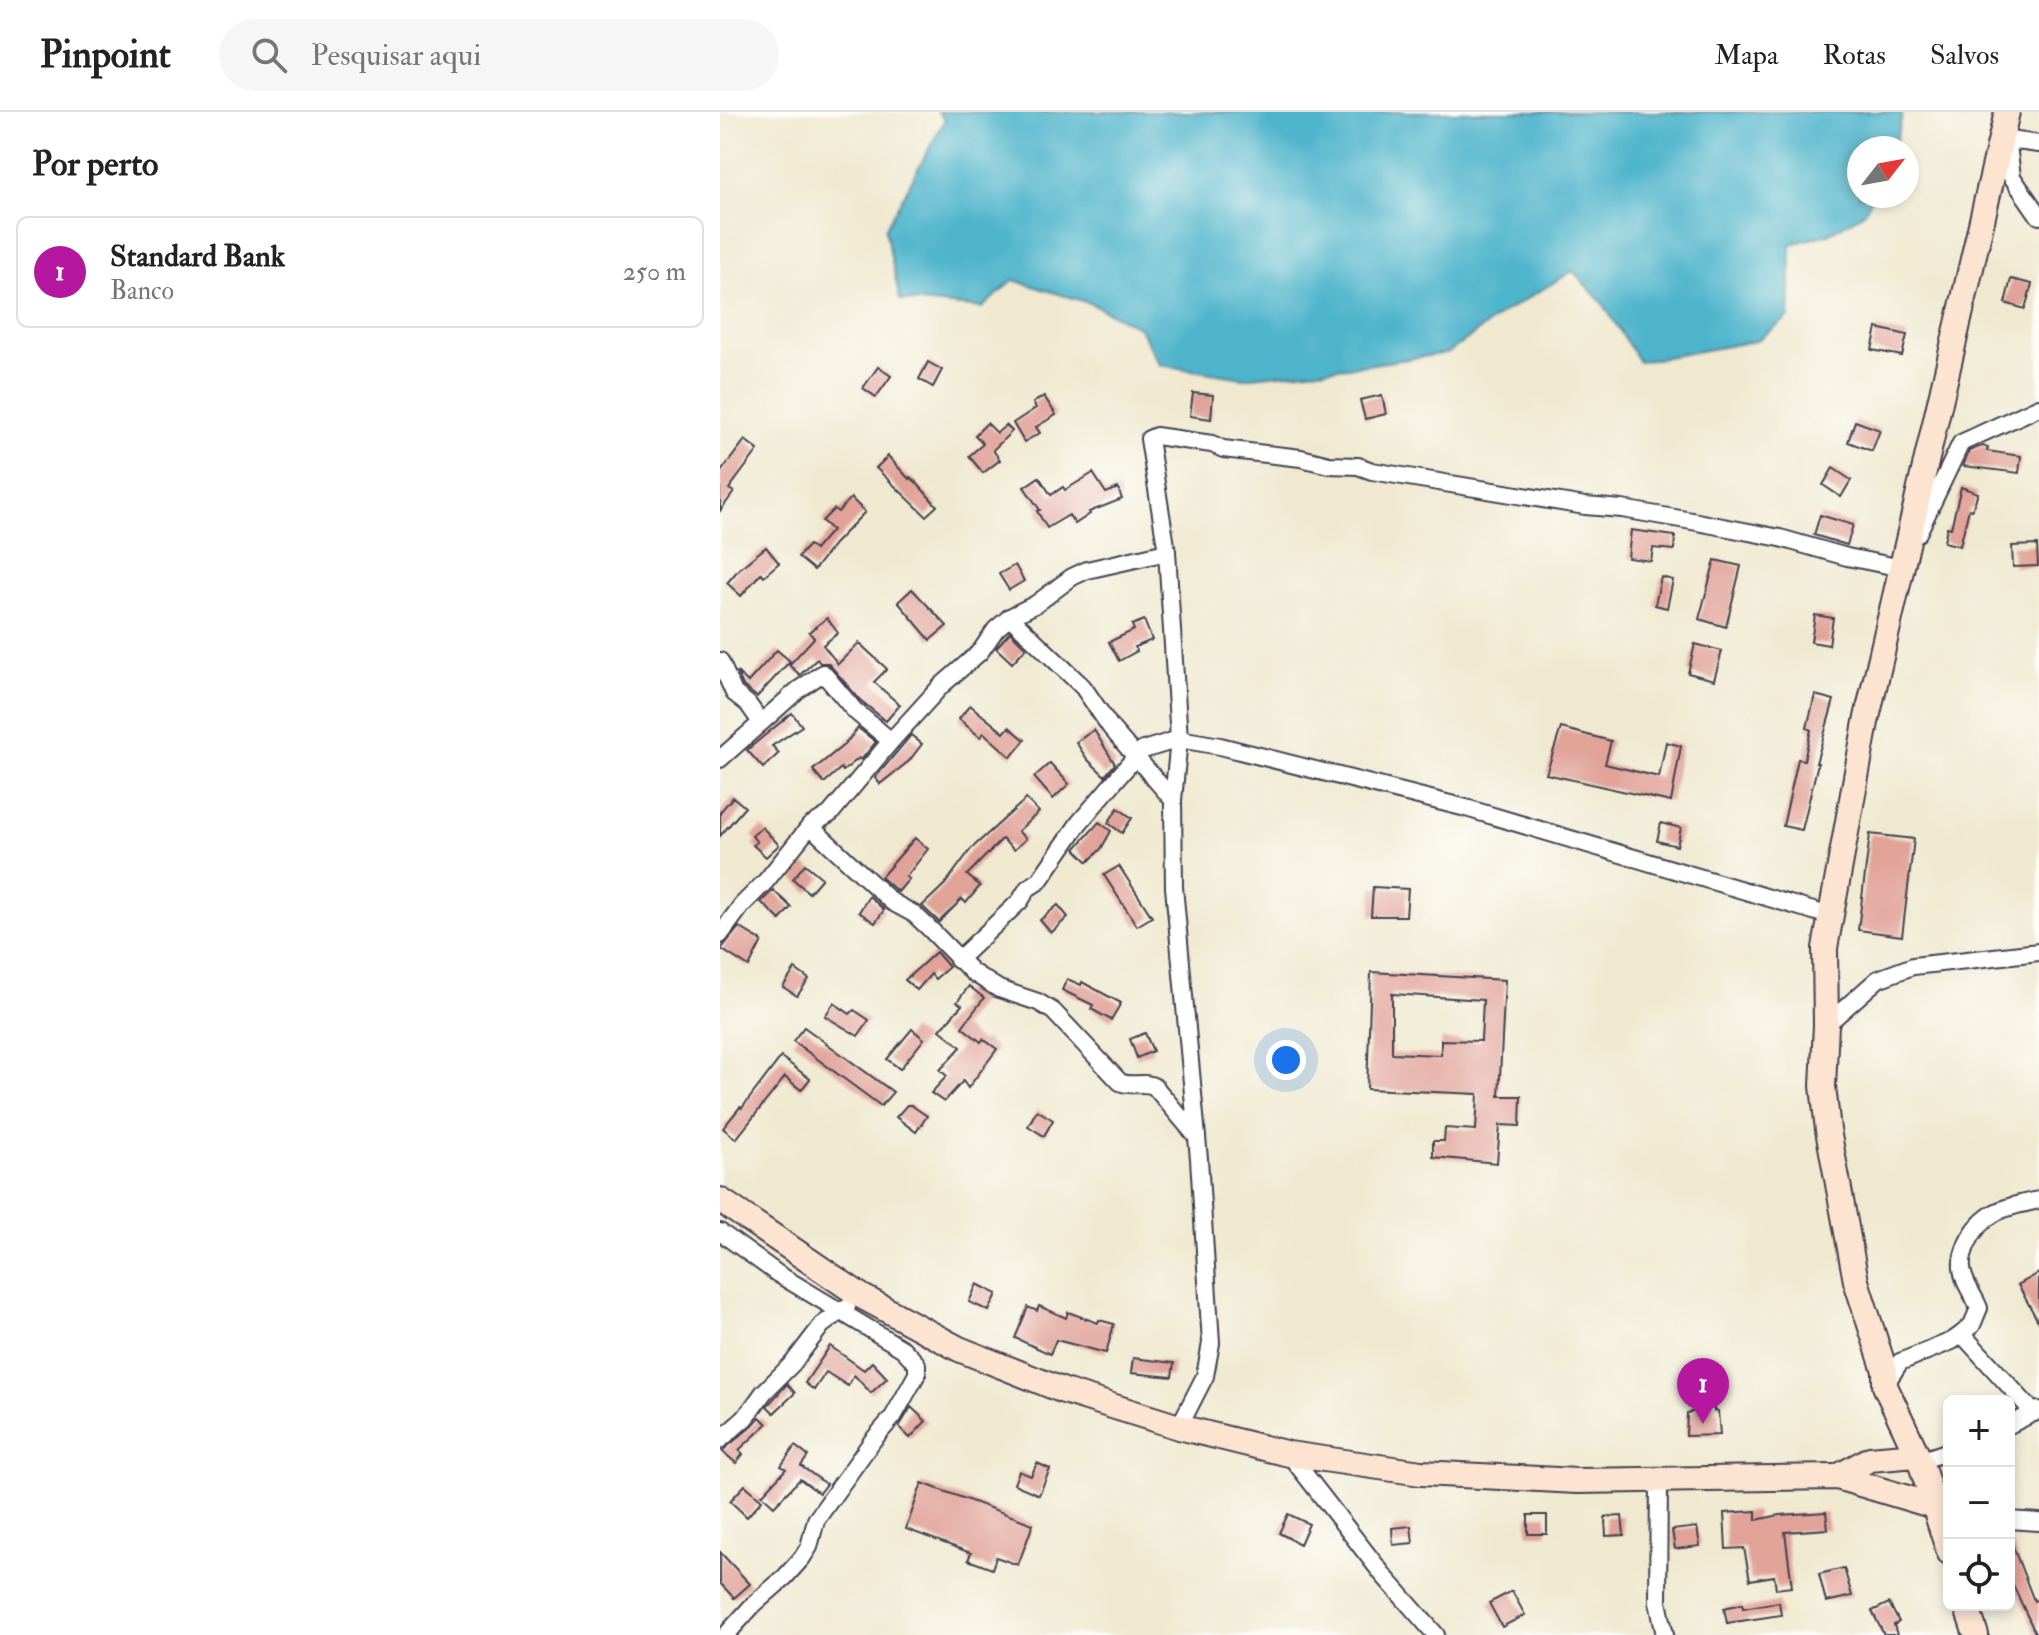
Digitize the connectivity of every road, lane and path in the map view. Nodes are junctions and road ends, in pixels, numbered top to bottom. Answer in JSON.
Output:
{"nodes":[{"id":1,"x":2007,"y":112,"type":"edge"},
{"id":2,"x":2004,"y":141,"type":"junction"},
{"id":3,"x":2039,"y":144,"type":"edge"},
{"id":4,"x":2039,"y":216,"type":"edge"},
{"id":5,"x":2039,"y":407,"type":"edge"},
{"id":6,"x":1167,"y":552,"type":"junction"},
{"id":7,"x":1902,"y":568,"type":"junction"},
{"id":8,"x":1010,"y":617,"type":"junction"},
{"id":9,"x":720,"y":661,"type":"edge"},
{"id":10,"x":760,"y":721,"type":"junction"},
{"id":11,"x":1179,"y":739,"type":"junction"},
{"id":12,"x":891,"y":741,"type":"junction"},
{"id":13,"x":1137,"y":755,"type":"junction"},
{"id":14,"x":720,"y":759,"type":"edge"},
{"id":15,"x":1173,"y":800,"type":"junction"},
{"id":16,"x":810,"y":826,"type":"junction"},
{"id":17,"x":1830,"y":916,"type":"junction"},
{"id":18,"x":720,"y":935,"type":"edge"},
{"id":19,"x":2039,"y":952,"type":"edge"},
{"id":20,"x":958,"y":960,"type":"junction"},
{"id":21,"x":1826,"y":1025,"type":"junction"},
{"id":22,"x":1197,"y":1137,"type":"junction"},
{"id":23,"x":720,"y":1200,"type":"edge"},
{"id":24,"x":2039,"y":1200,"type":"edge"},
{"id":25,"x":720,"y":1232,"type":"edge"},
{"id":26,"x":861,"y":1296,"type":"junction"},
{"id":27,"x":840,"y":1312,"type":"junction"},
{"id":28,"x":1962,"y":1334,"type":"junction"},
{"id":29,"x":1885,"y":1386,"type":"junction"},
{"id":30,"x":2036,"y":1412,"type":"edge"},
{"id":31,"x":2015,"y":1422,"type":"edge"},
{"id":32,"x":1179,"y":1427,"type":"junction"},
{"id":33,"x":720,"y":1440,"type":"edge"},
{"id":34,"x":1943,"y":1452,"type":"edge"},
{"id":35,"x":1289,"y":1454,"type":"junction"},
{"id":36,"x":1918,"y":1458,"type":"junction"},
{"id":37,"x":1837,"y":1477,"type":"junction"},
{"id":38,"x":1659,"y":1481,"type":"junction"},
{"id":39,"x":1941,"y":1508,"type":"edge"},
{"id":40,"x":2015,"y":1520,"type":"edge"},
{"id":41,"x":2039,"y":1522,"type":"edge"},
{"id":42,"x":1947,"y":1539,"type":"edge"},
{"id":43,"x":1968,"y":1611,"type":"edge"},
{"id":44,"x":726,"y":1635,"type":"edge"},
{"id":45,"x":1436,"y":1635,"type":"edge"},
{"id":46,"x":1665,"y":1635,"type":"edge"},
{"id":47,"x":1976,"y":1635,"type":"edge"}],
"edges":[{"from":1,"to":2,"type":"main road"},
{"from":2,"to":3,"type":"street"},
{"from":2,"to":4,"type":"street"},
{"from":2,"to":7,"type":"main road"},
{"from":5,"to":7,"type":"street"},
{"from":6,"to":7,"type":"street"},
{"from":6,"to":8,"type":"street"},
{"from":6,"to":11,"type":"street"},
{"from":7,"to":17,"type":"main road"},
{"from":8,"to":12,"type":"street"},
{"from":8,"to":13,"type":"street"},
{"from":9,"to":10,"type":"street"},
{"from":10,"to":12,"type":"street"},
{"from":10,"to":14,"type":"street"},
{"from":11,"to":13,"type":"street"},
{"from":11,"to":15,"type":"street"},
{"from":11,"to":17,"type":"street"},
{"from":12,"to":16,"type":"street"},
{"from":13,"to":15,"type":"street"},
{"from":13,"to":20,"type":"street"},
{"from":15,"to":22,"type":"street"},
{"from":16,"to":18,"type":"street"},
{"from":16,"to":20,"type":"street"},
{"from":17,"to":21,"type":"main road"},
{"from":19,"to":21,"type":"street"},
{"from":20,"to":22,"type":"street"},
{"from":21,"to":29,"type":"main road"},
{"from":22,"to":32,"type":"street"},
{"from":23,"to":26,"type":"main road"},
{"from":24,"to":28,"type":"street"},
{"from":25,"to":27,"type":"street"},
{"from":26,"to":27,"type":"street"},
{"from":26,"to":32,"type":"main road"},
{"from":27,"to":33,"type":"street"},
{"from":27,"to":44,"type":"street"},
{"from":28,"to":29,"type":"street"},
{"from":28,"to":30,"type":"street"},
{"from":29,"to":36,"type":"main road"},
{"from":30,"to":31,"type":"street"},
{"from":32,"to":35,"type":"main road"},
{"from":34,"to":36,"type":"street"},
{"from":35,"to":38,"type":"main road"},
{"from":35,"to":45,"type":"street"},
{"from":36,"to":37,"type":"main road"},
{"from":36,"to":39,"type":"main road"},
{"from":37,"to":38,"type":"main road"},
{"from":37,"to":39,"type":"main road"},
{"from":38,"to":46,"type":"street"},
{"from":39,"to":42,"type":"main road"},
{"from":40,"to":41,"type":"street"},
{"from":43,"to":47,"type":"main road"}]}
